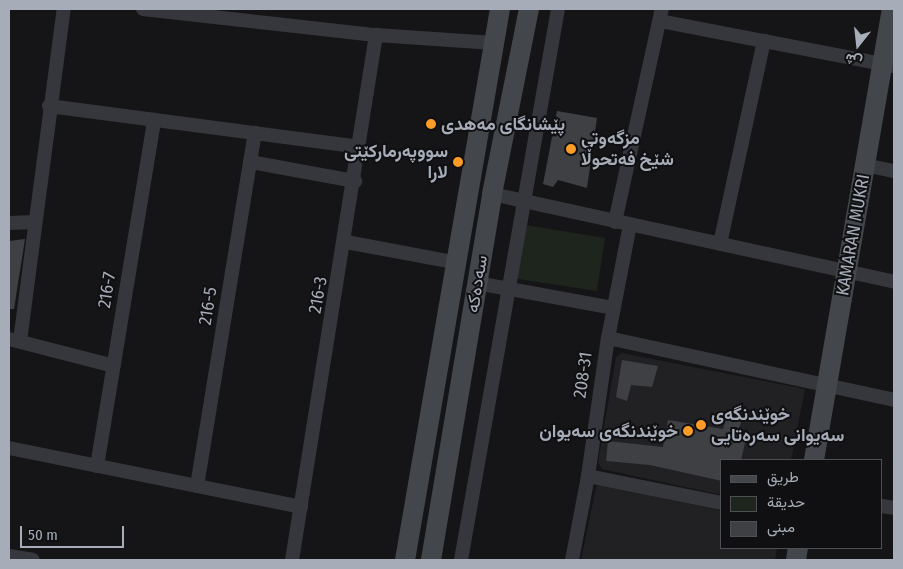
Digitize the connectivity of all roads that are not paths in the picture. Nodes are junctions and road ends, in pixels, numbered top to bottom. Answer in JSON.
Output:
{"nodes":[{"id":1,"x":64,"y":9,"type":"edge"},
{"id":2,"x":143,"y":9,"type":"edge"},
{"id":3,"x":500,"y":9,"type":"edge"},
{"id":4,"x":529,"y":9,"type":"edge"},
{"id":5,"x":558,"y":9,"type":"edge"},
{"id":6,"x":892,"y":9,"type":"edge"},
{"id":7,"x":160,"y":10,"type":"edge"},
{"id":8,"x":661,"y":15,"type":"edge"},
{"id":9,"x":376,"y":35,"type":"junction"},
{"id":10,"x":764,"y":41,"type":"junction"},
{"id":11,"x":494,"y":43,"type":"junction"},
{"id":12,"x":888,"y":65,"type":"edge"},
{"id":13,"x":49,"y":106,"type":"junction"},
{"id":14,"x":154,"y":120,"type":"junction"},
{"id":15,"x":255,"y":133,"type":"junction"},
{"id":16,"x":360,"y":147,"type":"junction"},
{"id":17,"x":250,"y":162,"type":"junction"},
{"id":18,"x":866,"y":165,"type":"junction"},
{"id":19,"x":894,"y":171,"type":"edge"},
{"id":20,"x":355,"y":181,"type":"junction"},
{"id":21,"x":492,"y":194,"type":"junction"},
{"id":22,"x":523,"y":202,"type":"junction"},
{"id":23,"x":35,"y":222,"type":"junction"},
{"id":24,"x":615,"y":222,"type":"junction"},
{"id":25,"x":9,"y":223,"type":"edge"},
{"id":26,"x":630,"y":225,"type":"junction"},
{"id":27,"x":346,"y":242,"type":"junction"},
{"id":28,"x":720,"y":244,"type":"junction"},
{"id":29,"x":458,"y":263,"type":"junction"},
{"id":30,"x":847,"y":272,"type":"junction"},
{"id":31,"x":894,"y":282,"type":"edge"},
{"id":32,"x":477,"y":284,"type":"junction"},
{"id":33,"x":508,"y":289,"type":"junction"},
{"id":34,"x":613,"y":308,"type":"junction"},
{"id":35,"x":608,"y":338,"type":"junction"},
{"id":36,"x":15,"y":340,"type":"edge"},
{"id":37,"x":114,"y":366,"type":"junction"},
{"id":38,"x":437,"y":378,"type":"junction"},
{"id":39,"x":461,"y":379,"type":"junction"},
{"id":40,"x":827,"y":386,"type":"junction"},
{"id":41,"x":894,"y":400,"type":"edge"},
{"id":42,"x":432,"y":413,"type":"junction"},
{"id":43,"x":455,"y":417,"type":"junction"},
{"id":44,"x":9,"y":448,"type":"edge"},
{"id":45,"x":814,"y":459,"type":"edge"},
{"id":46,"x":97,"y":466,"type":"junction"},
{"id":47,"x":588,"y":476,"type":"junction"},
{"id":48,"x":197,"y":486,"type":"junction"},
{"id":49,"x":720,"y":503,"type":"edge"},
{"id":50,"x":301,"y":507,"type":"junction"},
{"id":51,"x":9,"y":556,"type":"edge"},
{"id":52,"x":33,"y":560,"type":"edge"},
{"id":53,"x":292,"y":560,"type":"edge"},
{"id":54,"x":405,"y":560,"type":"edge"},
{"id":55,"x":431,"y":560,"type":"edge"},
{"id":56,"x":461,"y":560,"type":"edge"},
{"id":57,"x":572,"y":560,"type":"edge"}],
"edges":[{"from":1,"to":13,"type":"street"},
{"from":2,"to":7,"type":"street"},
{"from":3,"to":11,"type":"main road","name":"سەدەکە"},
{"from":4,"to":21,"type":"main road","name":"سەدەکە"},
{"from":5,"to":22,"type":"street"},
{"from":6,"to":12,"type":"main road","name":"KAMARAN MUKRI"},
{"from":7,"to":9,"type":"street"},
{"from":8,"to":10,"type":"street"},
{"from":8,"to":24,"type":"street"},
{"from":9,"to":11,"type":"street"},
{"from":9,"to":16,"type":"street","name":"216-3"},
{"from":10,"to":12,"type":"street"},
{"from":10,"to":28,"type":"street"},
{"from":11,"to":29,"type":"main road","name":"سەدەکە"},
{"from":12,"to":18,"type":"main road","name":"KAMARAN MUKRI"},
{"from":13,"to":14,"type":"street"},
{"from":13,"to":23,"type":"street"},
{"from":14,"to":15,"type":"street"},
{"from":14,"to":37,"type":"street","name":"216-7"},
{"from":15,"to":16,"type":"street"},
{"from":15,"to":17,"type":"street","name":"216-5"},
{"from":16,"to":20,"type":"street","name":"216-3"},
{"from":17,"to":20,"type":"street"},
{"from":17,"to":48,"type":"street","name":"216-5"},
{"from":18,"to":19,"type":"street"},
{"from":18,"to":30,"type":"main road","name":"KAMARAN MUKRI"},
{"from":20,"to":27,"type":"street","name":"216-3"},
{"from":21,"to":22,"type":"street"},
{"from":21,"to":32,"type":"main road","name":"سەدەکە"},
{"from":22,"to":24,"type":"street"},
{"from":22,"to":33,"type":"street"},
{"from":23,"to":25,"type":"street"},
{"from":23,"to":36,"type":"street"},
{"from":24,"to":26,"type":"street"},
{"from":26,"to":28,"type":"street"},
{"from":26,"to":34,"type":"street","name":"208-31"},
{"from":27,"to":29,"type":"street"},
{"from":27,"to":50,"type":"street","name":"216-3"},
{"from":28,"to":30,"type":"street"},
{"from":29,"to":38,"type":"main road","name":"سەدەکە"},
{"from":30,"to":31,"type":"street"},
{"from":30,"to":40,"type":"main road","name":"KAMARAN MUKRI"},
{"from":32,"to":33,"type":"street"},
{"from":32,"to":39,"type":"main road","name":"سەدەکە"},
{"from":33,"to":34,"type":"street"},
{"from":33,"to":56,"type":"street"},
{"from":34,"to":35,"type":"street","name":"208-31"},
{"from":35,"to":40,"type":"street"},
{"from":35,"to":47,"type":"street","name":"208-31"},
{"from":36,"to":37,"type":"street"},
{"from":37,"to":46,"type":"street","name":"216-7"},
{"from":38,"to":39,"type":"main road"},
{"from":38,"to":42,"type":"main road","name":"سەدەکە"},
{"from":39,"to":43,"type":"main road","name":"سەدەکە"},
{"from":40,"to":41,"type":"street"},
{"from":40,"to":45,"type":"main road","name":"KAMARAN MUKRI"},
{"from":42,"to":43,"type":"main road"},
{"from":42,"to":54,"type":"main road","name":"سەدەکە"},
{"from":43,"to":55,"type":"main road","name":"سەدەکە"},
{"from":44,"to":46,"type":"street"},
{"from":46,"to":48,"type":"street"},
{"from":47,"to":49,"type":"street"},
{"from":47,"to":57,"type":"street","name":"208-31"},
{"from":48,"to":50,"type":"street"},
{"from":50,"to":53,"type":"street","name":"216-3"},
{"from":51,"to":52,"type":"street"}]}
